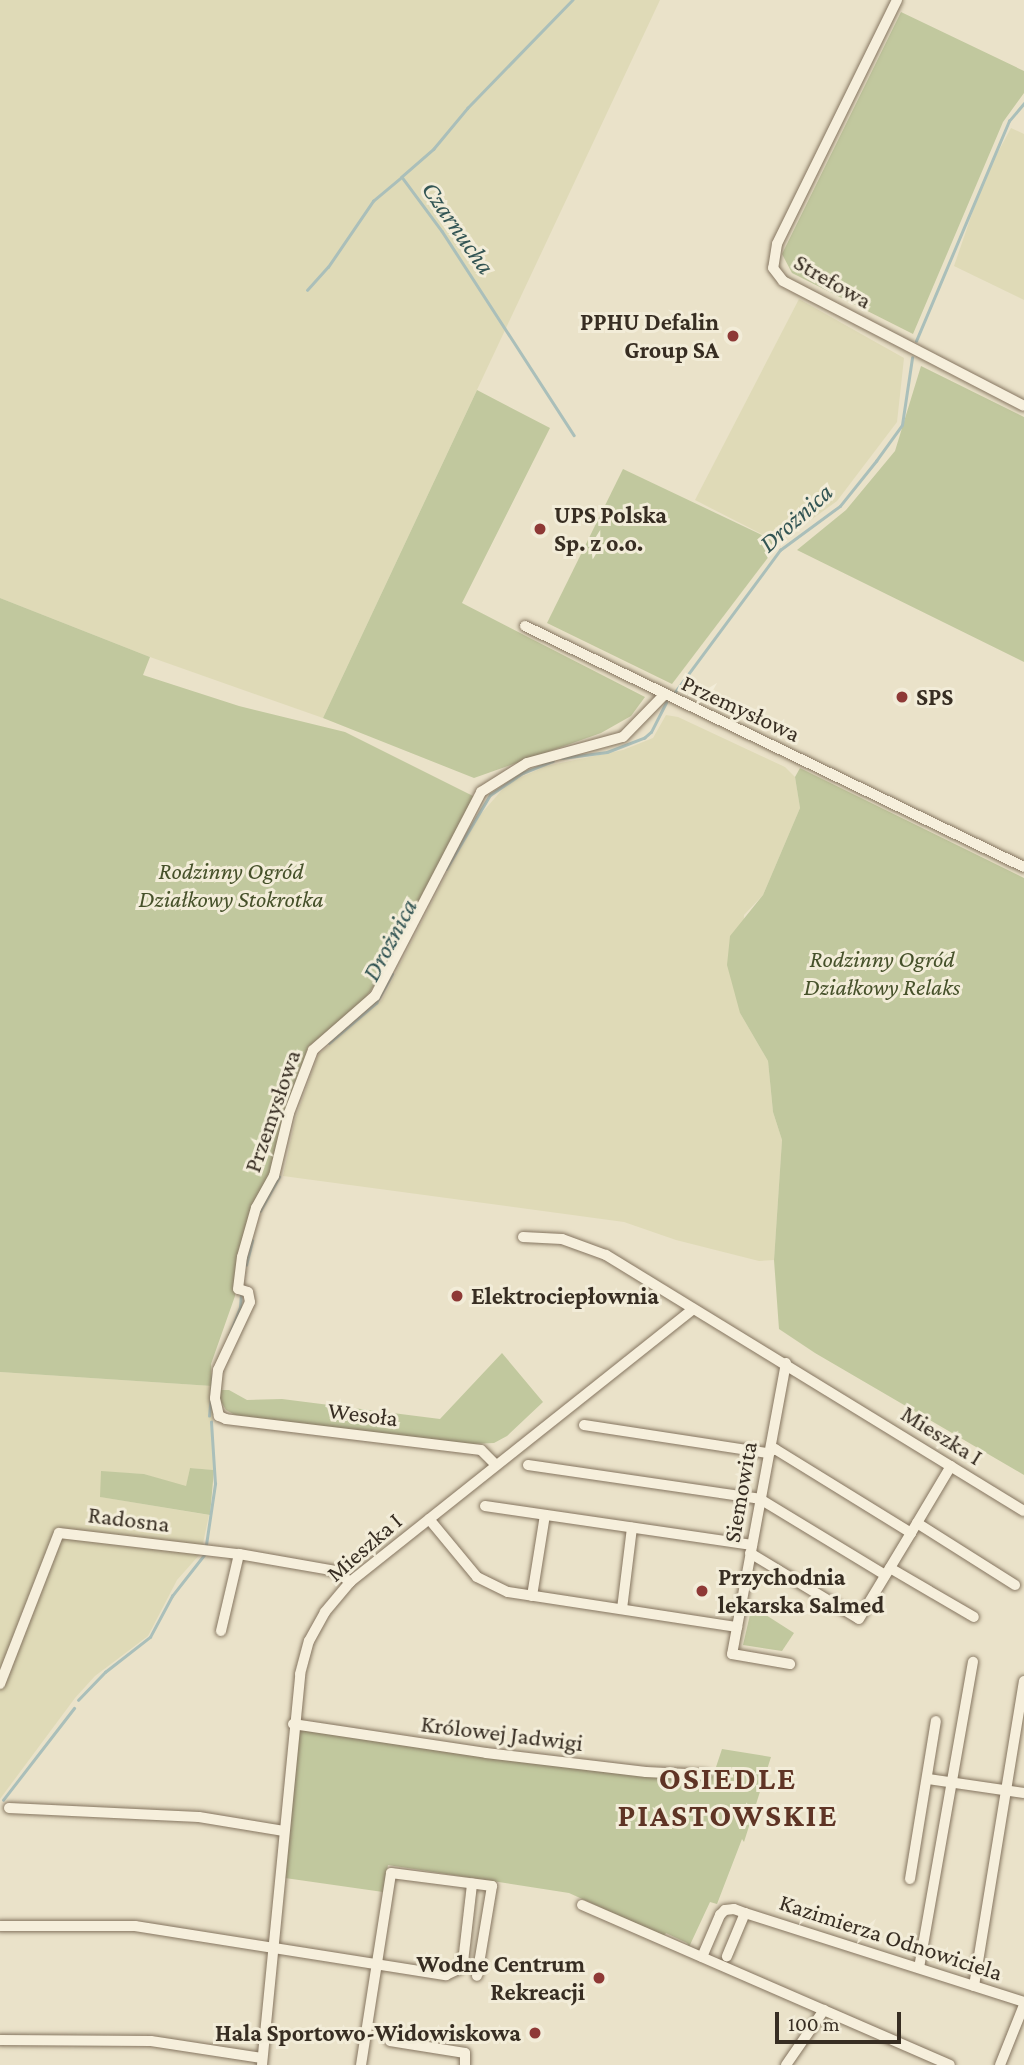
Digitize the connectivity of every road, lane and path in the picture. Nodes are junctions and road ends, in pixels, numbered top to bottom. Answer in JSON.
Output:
{"nodes":[{"id":1,"x":897,"y":0,"type":"edge"},
{"id":2,"x":1024,"y":407,"type":"edge"},
{"id":3,"x":525,"y":626,"type":"dead end"},
{"id":4,"x":664,"y":695,"type":"junction"},
{"id":5,"x":1024,"y":867,"type":"edge"},
{"id":6,"x":523,"y":1237,"type":"dead end"},
{"id":7,"x":694,"y":1309,"type":"junction"},
{"id":8,"x":786,"y":1363,"type":"junction"},
{"id":9,"x":219,"y":1416,"type":"joint"},
{"id":10,"x":584,"y":1426,"type":"dead end"},
{"id":11,"x":768,"y":1453,"type":"junction"},
{"id":12,"x":496,"y":1465,"type":"junction"},
{"id":13,"x":528,"y":1465,"type":"dead end"},
{"id":14,"x":951,"y":1466,"type":"junction"},
{"id":15,"x":760,"y":1499,"type":"junction"},
{"id":16,"x":485,"y":1506,"type":"dead end"},
{"id":17,"x":1024,"y":1511,"type":"edge"},
{"id":18,"x":545,"y":1515,"type":"junction"},
{"id":19,"x":429,"y":1519,"type":"junction"},
{"id":20,"x":917,"y":1523,"type":"junction"},
{"id":21,"x":632,"y":1528,"type":"junction"},
{"id":22,"x":911,"y":1533,"type":"junction"},
{"id":23,"x":751,"y":1549,"type":"junction"},
{"id":24,"x":239,"y":1554,"type":"junction"},
{"id":25,"x":888,"y":1571,"type":"junction"},
{"id":26,"x":350,"y":1582,"type":"junction"},
{"id":27,"x":1015,"y":1585,"type":"dead end"},
{"id":28,"x":532,"y":1596,"type":"junction"},
{"id":29,"x":622,"y":1609,"type":"junction"},
{"id":30,"x":974,"y":1617,"type":"dead end"},
{"id":31,"x":737,"y":1627,"type":"junction"},
{"id":32,"x":221,"y":1631,"type":"dead end"},
{"id":33,"x":973,"y":1662,"type":"dead end"},
{"id":34,"x":790,"y":1664,"type":"dead end"},
{"id":35,"x":1024,"y":1681,"type":"edge"},
{"id":36,"x":0,"y":1684,"type":"edge"},
{"id":37,"x":936,"y":1721,"type":"dead end"},
{"id":38,"x":293,"y":1724,"type":"junction"},
{"id":39,"x":706,"y":1775,"type":"dead end"},
{"id":40,"x":928,"y":1779,"type":"junction"},
{"id":41,"x":953,"y":1782,"type":"junction"},
{"id":42,"x":1007,"y":1791,"type":"junction"},
{"id":43,"x":1024,"y":1793,"type":"edge"},
{"id":44,"x":9,"y":1808,"type":"dead end"},
{"id":45,"x":284,"y":1831,"type":"junction"},
{"id":46,"x":910,"y":1879,"type":"dead end"},
{"id":47,"x":472,"y":1884,"type":"junction"},
{"id":48,"x":582,"y":1905,"type":"dead end"},
{"id":49,"x":745,"y":1913,"type":"junction"},
{"id":50,"x":0,"y":1926,"type":"edge"},
{"id":51,"x":273,"y":1948,"type":"junction"},
{"id":52,"x":727,"y":1956,"type":"dead end"},
{"id":53,"x":702,"y":1957,"type":"junction"},
{"id":54,"x":376,"y":1964,"type":"junction"},
{"id":55,"x":919,"y":1968,"type":"junction"},
{"id":56,"x":477,"y":1976,"type":"dead end"},
{"id":57,"x":974,"y":1986,"type":"junction"},
{"id":58,"x":1024,"y":2004,"type":"edge"},
{"id":59,"x":824,"y":2010,"type":"junction"},
{"id":60,"x":0,"y":2040,"type":"edge"},
{"id":61,"x":390,"y":2041,"type":"dead end"},
{"id":62,"x":262,"y":2062,"type":"edge"},
{"id":63,"x":361,"y":2065,"type":"edge"},
{"id":64,"x":466,"y":2065,"type":"edge"},
{"id":65,"x":786,"y":2065,"type":"edge"},
{"id":66,"x":950,"y":2065,"type":"edge"},
{"id":67,"x":1000,"y":2065,"type":"edge"}],
"edges":[{"from":1,"to":2,"type":"street","name":"Strefowa"},
{"from":3,"to":4,"type":"street"},
{"from":4,"to":5,"type":"street","name":"Przemysłowa"},
{"from":4,"to":9,"type":"street","name":"Przemysłowa"},
{"from":6,"to":7,"type":"street","name":"Mieszka I"},
{"from":7,"to":8,"type":"street","name":"Mieszka I"},
{"from":7,"to":12,"type":"street","name":"Mieszka I"},
{"from":8,"to":11,"type":"street","name":"Siemowita"},
{"from":8,"to":14,"type":"street","name":"Mieszka I"},
{"from":9,"to":12,"type":"street","name":"Wesoła"},
{"from":10,"to":11,"type":"street"},
{"from":11,"to":15,"type":"street","name":"Siemowita"},
{"from":11,"to":22,"type":"street"},
{"from":12,"to":19,"type":"street","name":"Mieszka I"},
{"from":13,"to":15,"type":"street"},
{"from":14,"to":17,"type":"street","name":"Mieszka I"},
{"from":14,"to":20,"type":"street"},
{"from":15,"to":23,"type":"street","name":"Siemowita"},
{"from":15,"to":25,"type":"street"},
{"from":16,"to":18,"type":"street"},
{"from":18,"to":21,"type":"street"},
{"from":18,"to":28,"type":"street"},
{"from":19,"to":26,"type":"street","name":"Mieszka I"},
{"from":19,"to":28,"type":"street"},
{"from":20,"to":22,"type":"street"},
{"from":20,"to":27,"type":"street"},
{"from":21,"to":23,"type":"street"},
{"from":21,"to":29,"type":"street"},
{"from":22,"to":25,"type":"street"},
{"from":23,"to":25,"type":"street"},
{"from":23,"to":31,"type":"street","name":"Siemowita"},
{"from":24,"to":26,"type":"street","name":"Radosna"},
{"from":24,"to":32,"type":"street"},
{"from":24,"to":36,"type":"street","name":"Radosna"},
{"from":25,"to":30,"type":"street"},
{"from":26,"to":38,"type":"street","name":"Mieszka I"},
{"from":28,"to":29,"type":"street"},
{"from":29,"to":31,"type":"street"},
{"from":31,"to":34,"type":"street","name":"Siemowita"},
{"from":33,"to":41,"type":"street"},
{"from":35,"to":42,"type":"street"},
{"from":37,"to":40,"type":"street"},
{"from":38,"to":39,"type":"street","name":"Królowej Jadwigi"},
{"from":38,"to":45,"type":"street","name":"Mieszka I"},
{"from":40,"to":41,"type":"street"},
{"from":40,"to":46,"type":"street"},
{"from":41,"to":42,"type":"street"},
{"from":41,"to":55,"type":"street"},
{"from":42,"to":43,"type":"street"},
{"from":42,"to":57,"type":"street"},
{"from":44,"to":45,"type":"street"},
{"from":45,"to":51,"type":"street","name":"Mieszka I"},
{"from":47,"to":54,"type":"street"},
{"from":47,"to":54,"type":"street"},
{"from":47,"to":56,"type":"street"},
{"from":48,"to":53,"type":"street"},
{"from":49,"to":52,"type":"street"},
{"from":49,"to":53,"type":"street"},
{"from":49,"to":55,"type":"street","name":"Kazimierza Odnowiciela"},
{"from":50,"to":51,"type":"street"},
{"from":51,"to":54,"type":"street"},
{"from":51,"to":62,"type":"street","name":"Mieszka I"},
{"from":53,"to":59,"type":"street"},
{"from":54,"to":63,"type":"street"},
{"from":55,"to":57,"type":"street","name":"Kazimierza Odnowiciela"},
{"from":57,"to":58,"type":"street","name":"Kazimierza Odnowiciela"},
{"from":58,"to":67,"type":"street"},
{"from":59,"to":65,"type":"street"},
{"from":59,"to":66,"type":"street"},
{"from":60,"to":62,"type":"street"},
{"from":61,"to":64,"type":"street"}]}
